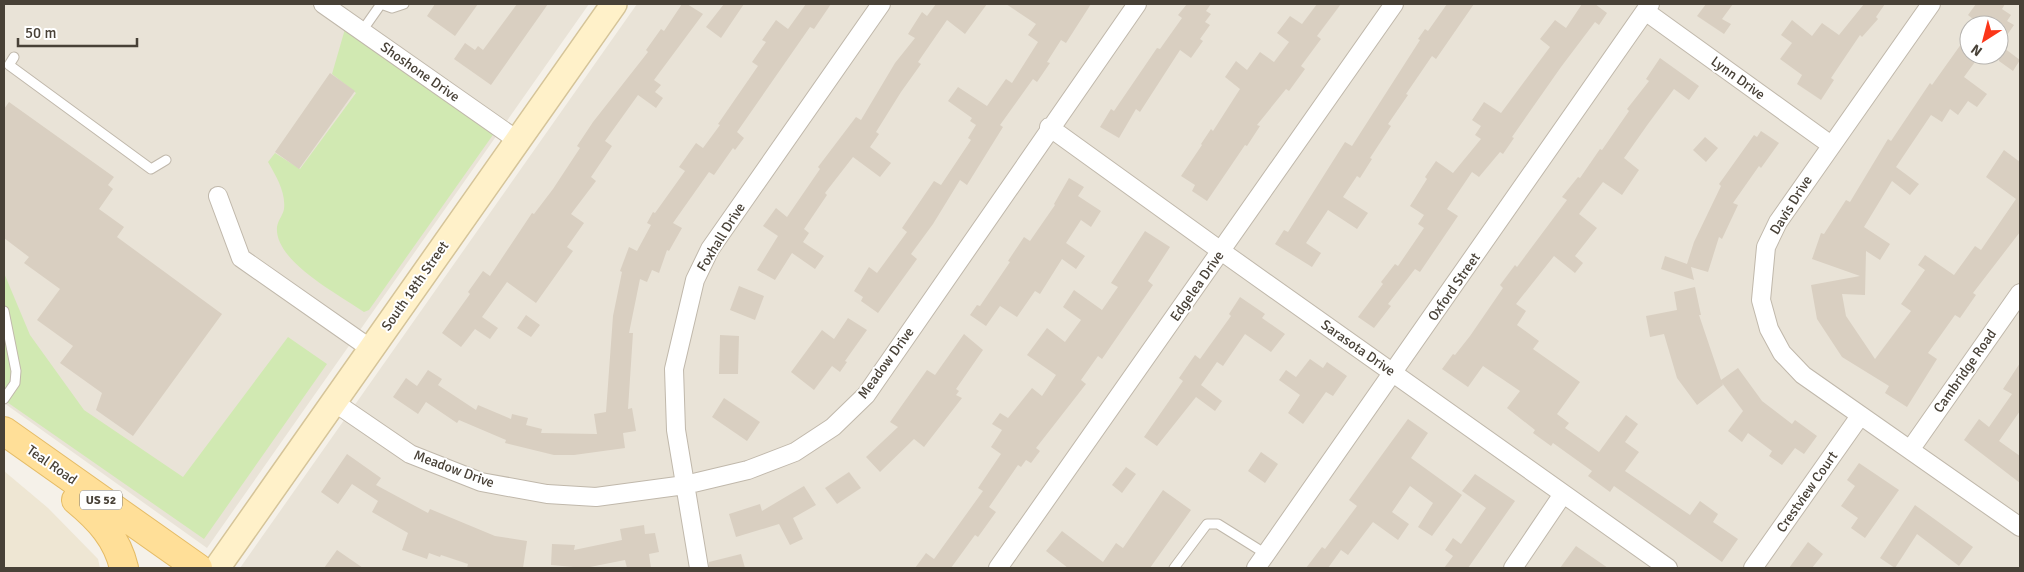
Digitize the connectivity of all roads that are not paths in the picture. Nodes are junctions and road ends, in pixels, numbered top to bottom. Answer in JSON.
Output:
{"nodes":[{"id":1,"x":324,"y":4,"type":"edge"},
{"id":2,"x":381,"y":4,"type":"edge"},
{"id":3,"x":404,"y":4,"type":"edge"},
{"id":4,"x":614,"y":4,"type":"edge"},
{"id":5,"x":881,"y":4,"type":"edge"},
{"id":6,"x":1137,"y":4,"type":"edge"},
{"id":7,"x":1394,"y":4,"type":"edge"},
{"id":8,"x":1930,"y":4,"type":"edge"},
{"id":9,"x":1647,"y":7,"type":"edge"},
{"id":10,"x":362,"y":31,"type":"junction"},
{"id":11,"x":14,"y":57,"type":"dead end"},
{"id":12,"x":1050,"y":127,"type":"junction"},
{"id":13,"x":517,"y":140,"type":"junction"},
{"id":14,"x":1831,"y":145,"type":"junction"},
{"id":15,"x":166,"y":160,"type":"dead end"},
{"id":16,"x":218,"y":196,"type":"dead end"},
{"id":17,"x":1221,"y":251,"type":"junction"},
{"id":18,"x":2020,"y":293,"type":"edge"},
{"id":19,"x":4,"y":311,"type":"edge"},
{"id":20,"x":371,"y":349,"type":"junction"},
{"id":21,"x":1393,"y":373,"type":"junction"},
{"id":22,"x":4,"y":399,"type":"edge"},
{"id":23,"x":334,"y":402,"type":"junction"},
{"id":24,"x":1860,"y":416,"type":"junction"},
{"id":25,"x":4,"y":431,"type":"edge"},
{"id":26,"x":1910,"y":450,"type":"junction"},
{"id":27,"x":685,"y":485,"type":"junction"},
{"id":28,"x":1563,"y":494,"type":"junction"},
{"id":29,"x":2020,"y":527,"type":"edge"},
{"id":30,"x":1266,"y":554,"type":"junction"},
{"id":31,"x":124,"y":568,"type":"edge"},
{"id":32,"x":198,"y":568,"type":"edge"},
{"id":33,"x":217,"y":568,"type":"edge"},
{"id":34,"x":699,"y":568,"type":"edge"},
{"id":35,"x":998,"y":568,"type":"edge"},
{"id":36,"x":1174,"y":568,"type":"edge"},
{"id":37,"x":1256,"y":568,"type":"edge"},
{"id":38,"x":1512,"y":568,"type":"edge"},
{"id":39,"x":1668,"y":568,"type":"edge"},
{"id":40,"x":1753,"y":568,"type":"edge"}],
"edges":[{"from":1,"to":10,"type":"street","name":"Shoshone Drive"},
{"from":2,"to":3,"type":"lane"},
{"from":2,"to":10,"type":"lane"},
{"from":4,"to":13,"type":"main road","name":"South 18th Street"},
{"from":5,"to":27,"type":"street","name":"Foxhall Drive"},
{"from":6,"to":12,"type":"street","name":"Meadow Drive"},
{"from":7,"to":17,"type":"street","name":"Edgelea Drive"},
{"from":8,"to":14,"type":"street","name":"Davis Drive"},
{"from":9,"to":14,"type":"street","name":"Lynn Drive"},
{"from":9,"to":21,"type":"street","name":"Oxford Street"},
{"from":10,"to":13,"type":"street","name":"Shoshone Drive"},
{"from":11,"to":15,"type":"lane"},
{"from":12,"to":17,"type":"street","name":"Sarasota Drive"},
{"from":12,"to":27,"type":"street","name":"Meadow Drive"},
{"from":13,"to":20,"type":"main road","name":"South 18th Street"},
{"from":14,"to":24,"type":"street","name":"Davis Drive"},
{"from":16,"to":20,"type":"street"},
{"from":17,"to":21,"type":"street","name":"Sarasota Drive"},
{"from":17,"to":35,"type":"street","name":"Edgelea Drive"},
{"from":18,"to":26,"type":"street","name":"Cambridge Road"},
{"from":19,"to":22,"type":"lane"},
{"from":20,"to":23,"type":"main road","name":"South 18th Street"},
{"from":21,"to":28,"type":"street","name":"Sarasota Drive"},
{"from":21,"to":30,"type":"street","name":"Oxford Street"},
{"from":23,"to":27,"type":"street","name":"Meadow Drive"},
{"from":23,"to":33,"type":"main road","name":"South 18th Street"},
{"from":24,"to":26,"type":"street","name":"Davis Drive"},
{"from":24,"to":40,"type":"street","name":"Crestview Court"},
{"from":25,"to":31,"type":"main road"},
{"from":25,"to":32,"type":"main road","name":"Teal Road","number":"US 52"},
{"from":26,"to":29,"type":"street","name":"Davis Drive"},
{"from":27,"to":34,"type":"street","name":"Foxhall Drive"},
{"from":28,"to":38,"type":"street"},
{"from":28,"to":39,"type":"street","name":"Sarasota Drive"},
{"from":30,"to":36,"type":"lane"},
{"from":30,"to":37,"type":"street","name":"Oxford Street"}]}
